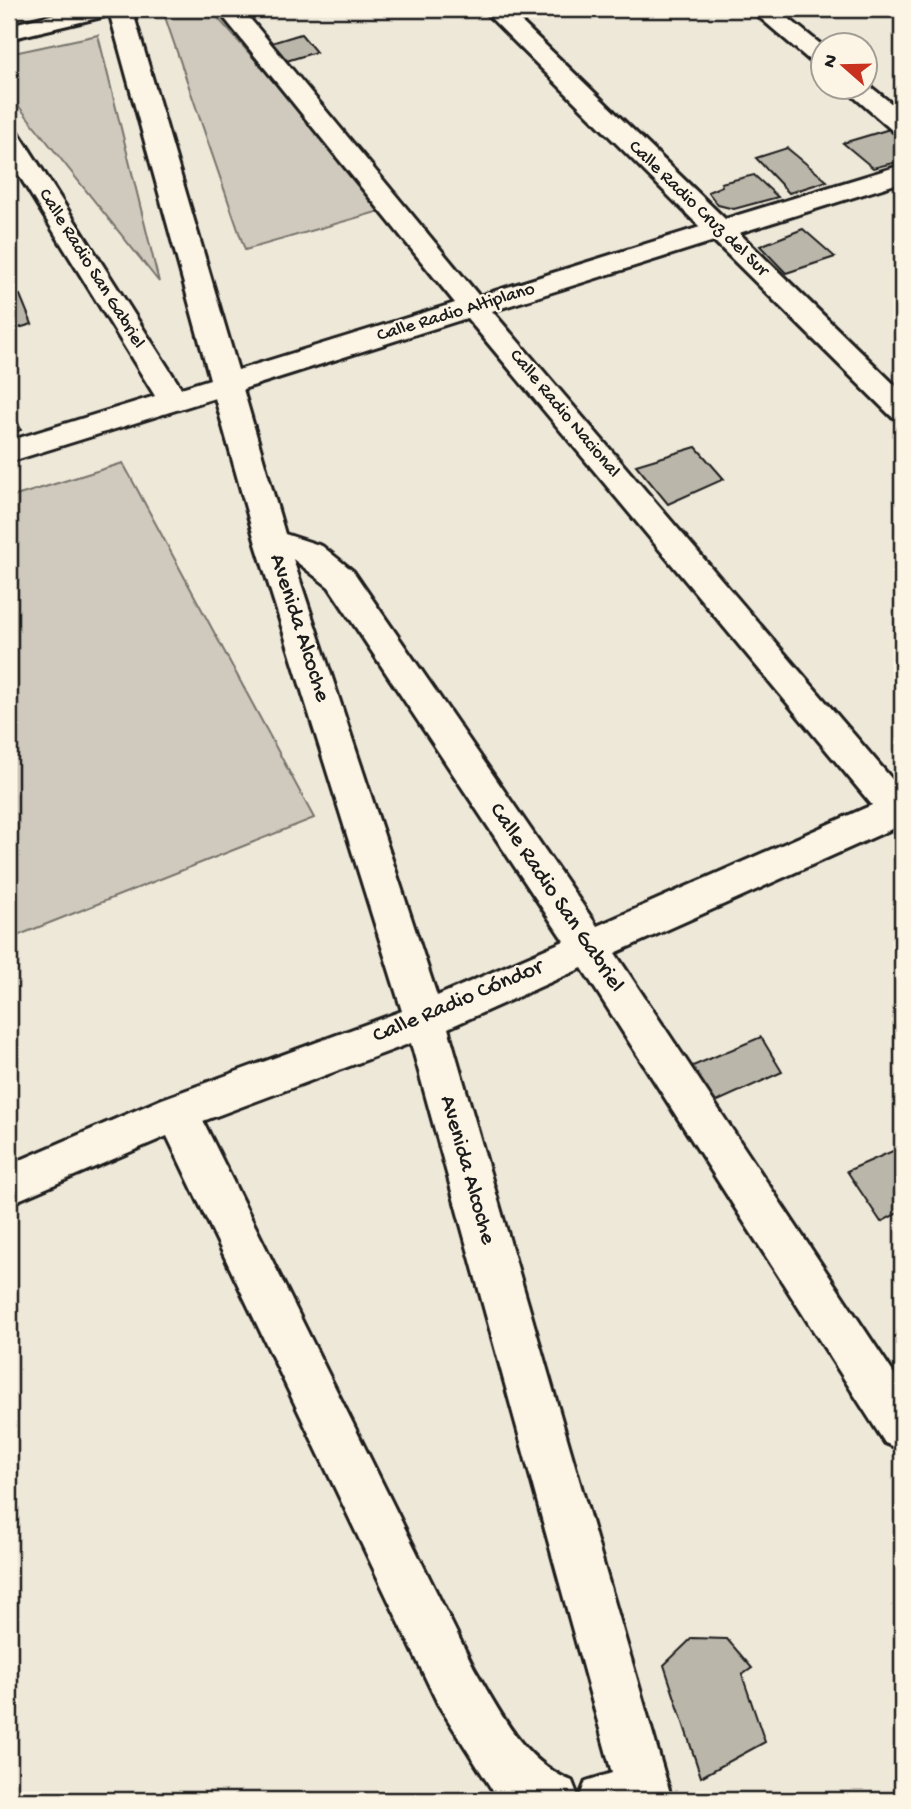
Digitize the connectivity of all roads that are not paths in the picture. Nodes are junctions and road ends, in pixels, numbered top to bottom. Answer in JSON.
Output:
{"nodes":[{"id":1,"x":106,"y":9,"type":"edge"},
{"id":2,"x":120,"y":9,"type":"edge"},
{"id":3,"x":229,"y":9,"type":"edge"},
{"id":4,"x":494,"y":9,"type":"edge"},
{"id":5,"x":762,"y":9,"type":"edge"},
{"id":6,"x":9,"y":32,"type":"edge"},
{"id":7,"x":810,"y":48,"type":"edge"},
{"id":8,"x":874,"y":102,"type":"edge"},
{"id":9,"x":902,"y":125,"type":"edge"},
{"id":10,"x":9,"y":138,"type":"edge"},
{"id":11,"x":902,"y":173,"type":"edge"},
{"id":12,"x":719,"y":229,"type":"junction"},
{"id":13,"x":474,"y":308,"type":"junction"},
{"id":14,"x":227,"y":383,"type":"junction"},
{"id":15,"x":173,"y":400,"type":"junction"},
{"id":16,"x":902,"y":409,"type":"edge"},
{"id":17,"x":9,"y":452,"type":"edge"},
{"id":18,"x":272,"y":544,"type":"junction"},
{"id":19,"x":901,"y":811,"type":"edge"},
{"id":20,"x":589,"y":946,"type":"junction"},
{"id":21,"x":425,"y":1020,"type":"junction"},
{"id":22,"x":177,"y":1112,"type":"junction"},
{"id":23,"x":9,"y":1185,"type":"edge"},
{"id":24,"x":902,"y":1427,"type":"edge"},
{"id":25,"x":632,"y":1798,"type":"edge"},
{"id":26,"x":553,"y":1800,"type":"edge"}],
"edges":[{"from":1,"to":6,"type":"street"},
{"from":2,"to":14,"type":"street"},
{"from":3,"to":13,"type":"street","name":"Calle Radio Nacional"},
{"from":4,"to":12,"type":"street","name":"Calle Radio Cruz del Sur"},
{"from":5,"to":7,"type":"street"},
{"from":8,"to":9,"type":"street"},
{"from":10,"to":15,"type":"street","name":"Calle Radio San Gabriel"},
{"from":11,"to":12,"type":"street","name":"Calle Radio Altiplano"},
{"from":12,"to":13,"type":"street","name":"Calle Radio Altiplano"},
{"from":12,"to":16,"type":"street","name":"Calle Radio Cruz del Sur"},
{"from":13,"to":14,"type":"street","name":"Calle Radio Altiplano"},
{"from":13,"to":19,"type":"street","name":"Calle Radio Nacional"},
{"from":14,"to":15,"type":"street","name":"Calle Radio Altiplano"},
{"from":14,"to":18,"type":"street"},
{"from":15,"to":17,"type":"street","name":"Calle Radio Altiplano"},
{"from":18,"to":20,"type":"street","name":"Calle Radio San Gabriel"},
{"from":18,"to":21,"type":"street","name":"Avenida Alcoche"},
{"from":19,"to":20,"type":"street","name":"Calle Radio Cóndor"},
{"from":20,"to":21,"type":"street","name":"Calle Radio Cóndor"},
{"from":20,"to":24,"type":"street","name":"Calle Radio San Gabriel"},
{"from":21,"to":22,"type":"street","name":"Calle Radio Cóndor"},
{"from":21,"to":25,"type":"street","name":"Avenida Alcoche"},
{"from":22,"to":23,"type":"street","name":"Calle Radio Cóndor"},
{"from":22,"to":26,"type":"street"}]}
